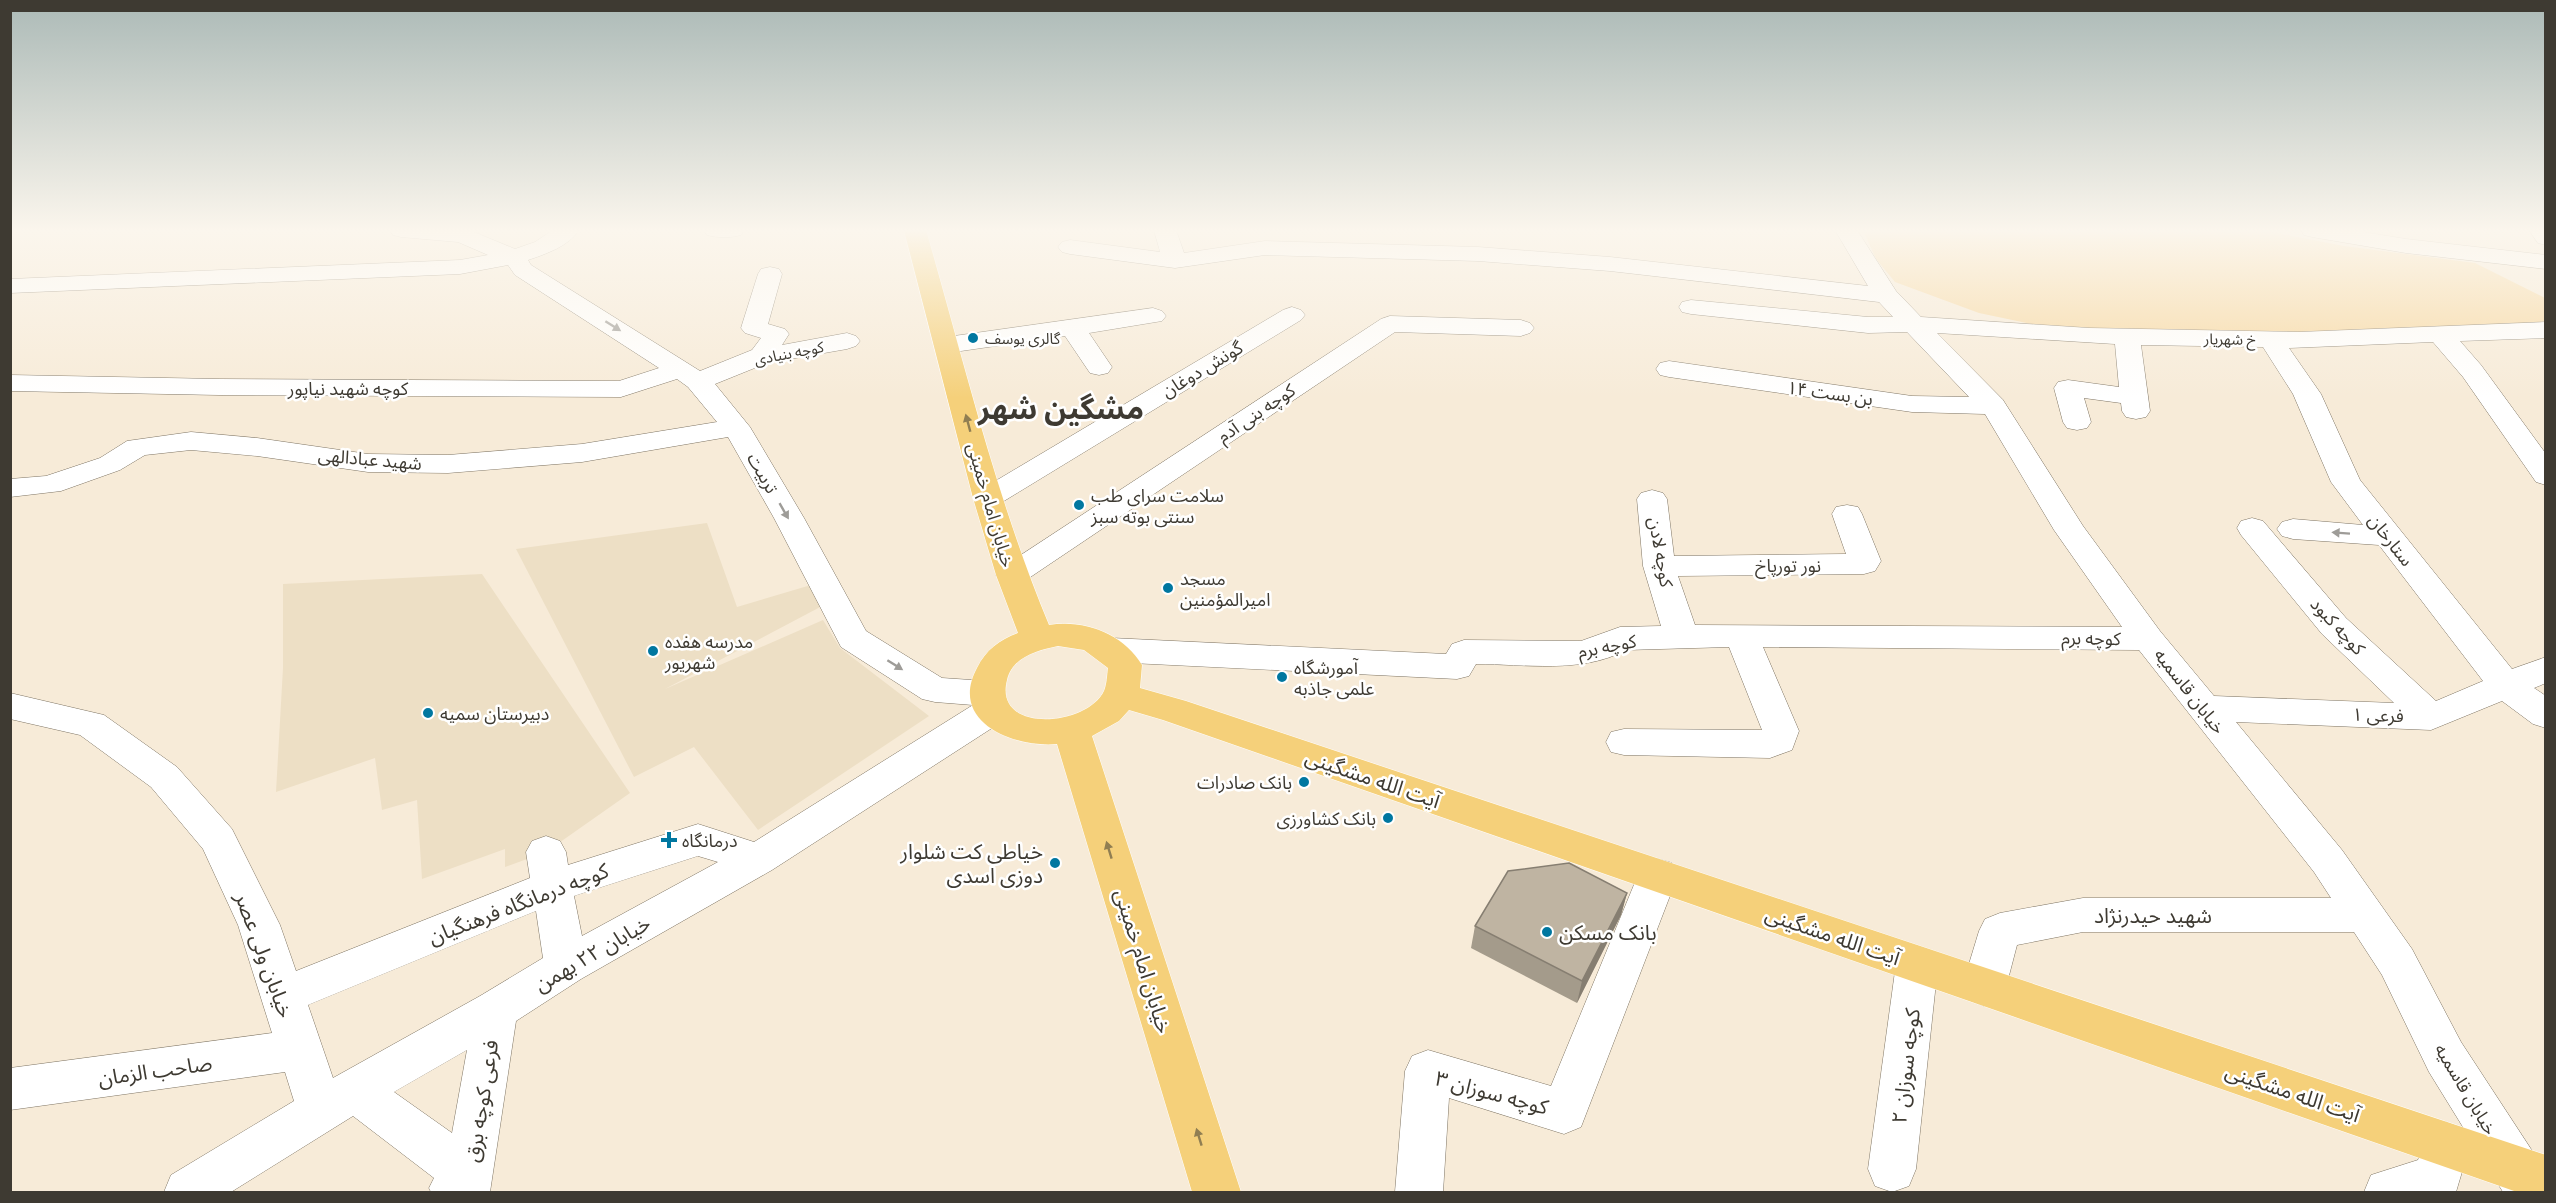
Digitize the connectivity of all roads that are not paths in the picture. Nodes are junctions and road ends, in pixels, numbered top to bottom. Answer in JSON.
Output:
{"nodes":[{"id":1,"x":549,"y":286,"type":"edge"},
{"id":2,"x":766,"y":286,"type":"edge"},
{"id":3,"x":931,"y":286,"type":"edge"},
{"id":4,"x":1801,"y":286,"type":"edge"},
{"id":5,"x":1880,"y":286,"type":"edge"},
{"id":6,"x":1886,"y":296,"type":"junction"},
{"id":7,"x":1691,"y":307,"type":"dead end"},
{"id":8,"x":1292,"y":315,"type":"dead end"},
{"id":9,"x":1153,"y":316,"type":"dead end"},
{"id":10,"x":1914,"y":324,"type":"junction"},
{"id":11,"x":1073,"y":328,"type":"junction"},
{"id":12,"x":1521,"y":328,"type":"dead end"},
{"id":13,"x":2546,"y":330,"type":"edge"},
{"id":14,"x":2439,"y":333,"type":"junction"},
{"id":15,"x":2127,"y":337,"type":"junction"},
{"id":16,"x":2271,"y":340,"type":"junction"},
{"id":17,"x":847,"y":341,"type":"dead end"},
{"id":18,"x":947,"y":345,"type":"junction"},
{"id":19,"x":760,"y":356,"type":"junction"},
{"id":20,"x":1099,"y":367,"type":"dead end"},
{"id":21,"x":1669,"y":369,"type":"dead end"},
{"id":22,"x":690,"y":375,"type":"junction"},
{"id":23,"x":10,"y":383,"type":"edge"},
{"id":24,"x":1993,"y":406,"type":"junction"},
{"id":25,"x":2077,"y":422,"type":"dead end"},
{"id":26,"x":736,"y":427,"type":"junction"},
{"id":27,"x":2546,"y":476,"type":"edge"},
{"id":28,"x":10,"y":488,"type":"edge"},
{"id":29,"x":988,"y":498,"type":"junction"},
{"id":30,"x":1652,"y":499,"type":"dead end"},
{"id":31,"x":1847,"y":514,"type":"dead end"},
{"id":32,"x":2252,"y":528,"type":"dead end"},
{"id":33,"x":2293,"y":530,"type":"dead end"},
{"id":34,"x":2388,"y":536,"type":"junction"},
{"id":35,"x":1659,"y":566,"type":"junction"},
{"id":36,"x":1012,"y":575,"type":"junction"},
{"id":37,"x":1741,"y":635,"type":"junction"},
{"id":38,"x":1037,"y":638,"type":"junction"},
{"id":39,"x":1682,"y":638,"type":"junction"},
{"id":40,"x":2148,"y":639,"type":"junction"},
{"id":41,"x":1112,"y":650,"type":"junction"},
{"id":42,"x":2546,"y":669,"type":"edge"},
{"id":43,"x":2506,"y":686,"type":"junction"},
{"id":44,"x":1119,"y":695,"type":"junction"},
{"id":45,"x":989,"y":702,"type":"junction"},
{"id":46,"x":10,"y":706,"type":"edge"},
{"id":47,"x":2202,"y":708,"type":"junction"},
{"id":48,"x":2546,"y":715,"type":"edge"},
{"id":49,"x":2431,"y":717,"type":"junction"},
{"id":50,"x":1071,"y":729,"type":"junction"},
{"id":51,"x":1624,"y":742,"type":"dead end"},
{"id":52,"x":758,"y":859,"type":"junction"},
{"id":53,"x":549,"y":869,"type":"junction"},
{"id":54,"x":1658,"y":876,"type":"junction"},
{"id":55,"x":2365,"y":915,"type":"junction"},
{"id":56,"x":1917,"y":964,"type":"junction"},
{"id":57,"x":567,"y":966,"type":"junction"},
{"id":58,"x":1984,"y":987,"type":"junction"},
{"id":59,"x":282,"y":996,"type":"junction"},
{"id":60,"x":496,"y":1010,"type":"junction"},
{"id":61,"x":299,"y":1050,"type":"junction"},
{"id":62,"x":10,"y":1089,"type":"edge"},
{"id":63,"x":338,"y":1100,"type":"junction"},
{"id":64,"x":2446,"y":1145,"type":"junction"},
{"id":65,"x":1892,"y":1169,"type":"dead end"},
{"id":66,"x":2530,"y":1180,"type":"edge"},
{"id":67,"x":461,"y":1187,"type":"edge"},
{"id":68,"x":188,"y":1192,"type":"edge"},
{"id":69,"x":1216,"y":1192,"type":"edge"},
{"id":70,"x":1419,"y":1192,"type":"edge"},
{"id":71,"x":2388,"y":1192,"type":"edge"}],
"edges":[{"from":1,"to":22,"type":"street","name":"تربیت","one_way":true},
{"from":2,"to":19,"type":"street"},
{"from":3,"to":18,"type":"main road","name":"خیابان امام خمینی"},
{"from":4,"to":6,"type":"street"},
{"from":5,"to":6,"type":"street","name":"خیابان قاسمیه"},
{"from":6,"to":10,"type":"street","name":"خیابان قاسمیه"},
{"from":7,"to":10,"type":"street","name":"خ شهریار"},
{"from":8,"to":29,"type":"street","name":"گونش دوغان"},
{"from":9,"to":11,"type":"street"},
{"from":10,"to":15,"type":"street","name":"خ شهریار"},
{"from":10,"to":24,"type":"street","name":"خیابان قاسمیه"},
{"from":11,"to":18,"type":"street"},
{"from":11,"to":20,"type":"street"},
{"from":12,"to":36,"type":"street","name":"کوچه بنی آدم"},
{"from":13,"to":14,"type":"street","name":"خ شهریار"},
{"from":14,"to":16,"type":"street","name":"خ شهریار"},
{"from":14,"to":27,"type":"street"},
{"from":15,"to":16,"type":"street","name":"خ شهریار"},
{"from":15,"to":25,"type":"street"},
{"from":16,"to":34,"type":"street","name":"ستارخان"},
{"from":17,"to":19,"type":"street","name":"کوچه بنیادی"},
{"from":29,"to":18,"type":"main road","name":"خیابان امام خمینی","one_way":true},
{"from":19,"to":22,"type":"street","name":"کوچه بنیادی"},
{"from":21,"to":24,"type":"street","name":"بن بست ۱۴"},
{"from":22,"to":23,"type":"street","name":"کوچه شهید نیاپور"},
{"from":22,"to":26,"type":"street","name":"تربیت"},
{"from":24,"to":40,"type":"street","name":"خیابان قاسمیه"},
{"from":26,"to":28,"type":"street","name":"شهید عبادالهی"},
{"from":26,"to":45,"type":"street","name":"تربیت","one_way":true},
{"from":29,"to":36,"type":"main road","name":"خیابان امام خمینی"},
{"from":30,"to":35,"type":"street","name":"کوچه لادن"},
{"from":31,"to":35,"type":"street","name":"نور تورپاخ"},
{"from":32,"to":49,"type":"street","name":"کوچه کبود"},
{"from":34,"to":33,"type":"street","one_way":true},
{"from":34,"to":43,"type":"street","name":"ستارخان"},
{"from":35,"to":39,"type":"street","name":"کوچه لادن"},
{"from":36,"to":38,"type":"main road","name":"خیابان امام خمینی"},
{"from":37,"to":39,"type":"street","name":"کوچه برم"},
{"from":37,"to":40,"type":"street","name":"کوچه برم"},
{"from":37,"to":51,"type":"street"},
{"from":38,"to":41,"type":"main road"},
{"from":38,"to":45,"type":"main road"},
{"from":39,"to":41,"type":"street","name":"کوچه برم"},
{"from":40,"to":47,"type":"street","name":"خیابان قاسمیه"},
{"from":41,"to":44,"type":"main road"},
{"from":42,"to":43,"type":"street","name":"فرعی ۱"},
{"from":43,"to":48,"type":"street","name":"ستارخان"},
{"from":43,"to":49,"type":"street","name":"فرعی ۱"},
{"from":44,"to":50,"type":"main road"},
{"from":44,"to":54,"type":"main road","name":"آیت الله مشگینی"},
{"from":45,"to":50,"type":"main road"},
{"from":45,"to":52,"type":"street","name":"خیابان ۲۲ بهمن"},
{"from":46,"to":59,"type":"street","name":"خیابان ولی عصر"},
{"from":47,"to":49,"type":"street","name":"فرعی ۱"},
{"from":47,"to":55,"type":"street","name":"خیابان قاسمیه"},
{"from":69,"to":50,"type":"main road","name":"خیابان امام خمینی","one_way":true},
{"from":52,"to":53,"type":"street","name":"کوچه درمانگاه فرهنگیان"},
{"from":52,"to":57,"type":"street","name":"خیابان ۲۲ بهمن"},
{"from":53,"to":57,"type":"street"},
{"from":53,"to":59,"type":"street","name":"کوچه درمانگاه فرهنگیان"},
{"from":54,"to":56,"type":"main road","name":"آیت الله مشگینی"},
{"from":54,"to":70,"type":"street","name":"کوچه سوزان ۳"},
{"from":55,"to":58,"type":"street","name":"شهید حیدرنژاد"},
{"from":55,"to":66,"type":"street","name":"خیابان قاسمیه"},
{"from":56,"to":58,"type":"main road","name":"آیت الله مشگینی"},
{"from":56,"to":65,"type":"street","name":"کوچه سوزان ۲"},
{"from":57,"to":60,"type":"street","name":"خیابان ۲۲ بهمن"},
{"from":58,"to":64,"type":"main road","name":"آیت الله مشگینی"},
{"from":59,"to":61,"type":"street","name":"خیابان ولی عصر"},
{"from":60,"to":63,"type":"street","name":"خیابان ۲۲ بهمن"},
{"from":60,"to":67,"type":"street","name":"فرعی کوچه برق"},
{"from":61,"to":62,"type":"street","name":"صاحب الزمان"},
{"from":61,"to":63,"type":"street","name":"خیابان ولی عصر"},
{"from":63,"to":67,"type":"street"},
{"from":63,"to":68,"type":"street","name":"خیابان ۲۲ بهمن"},
{"from":64,"to":66,"type":"main road","name":"آیت الله مشگینی"},
{"from":64,"to":71,"type":"street"}]}
